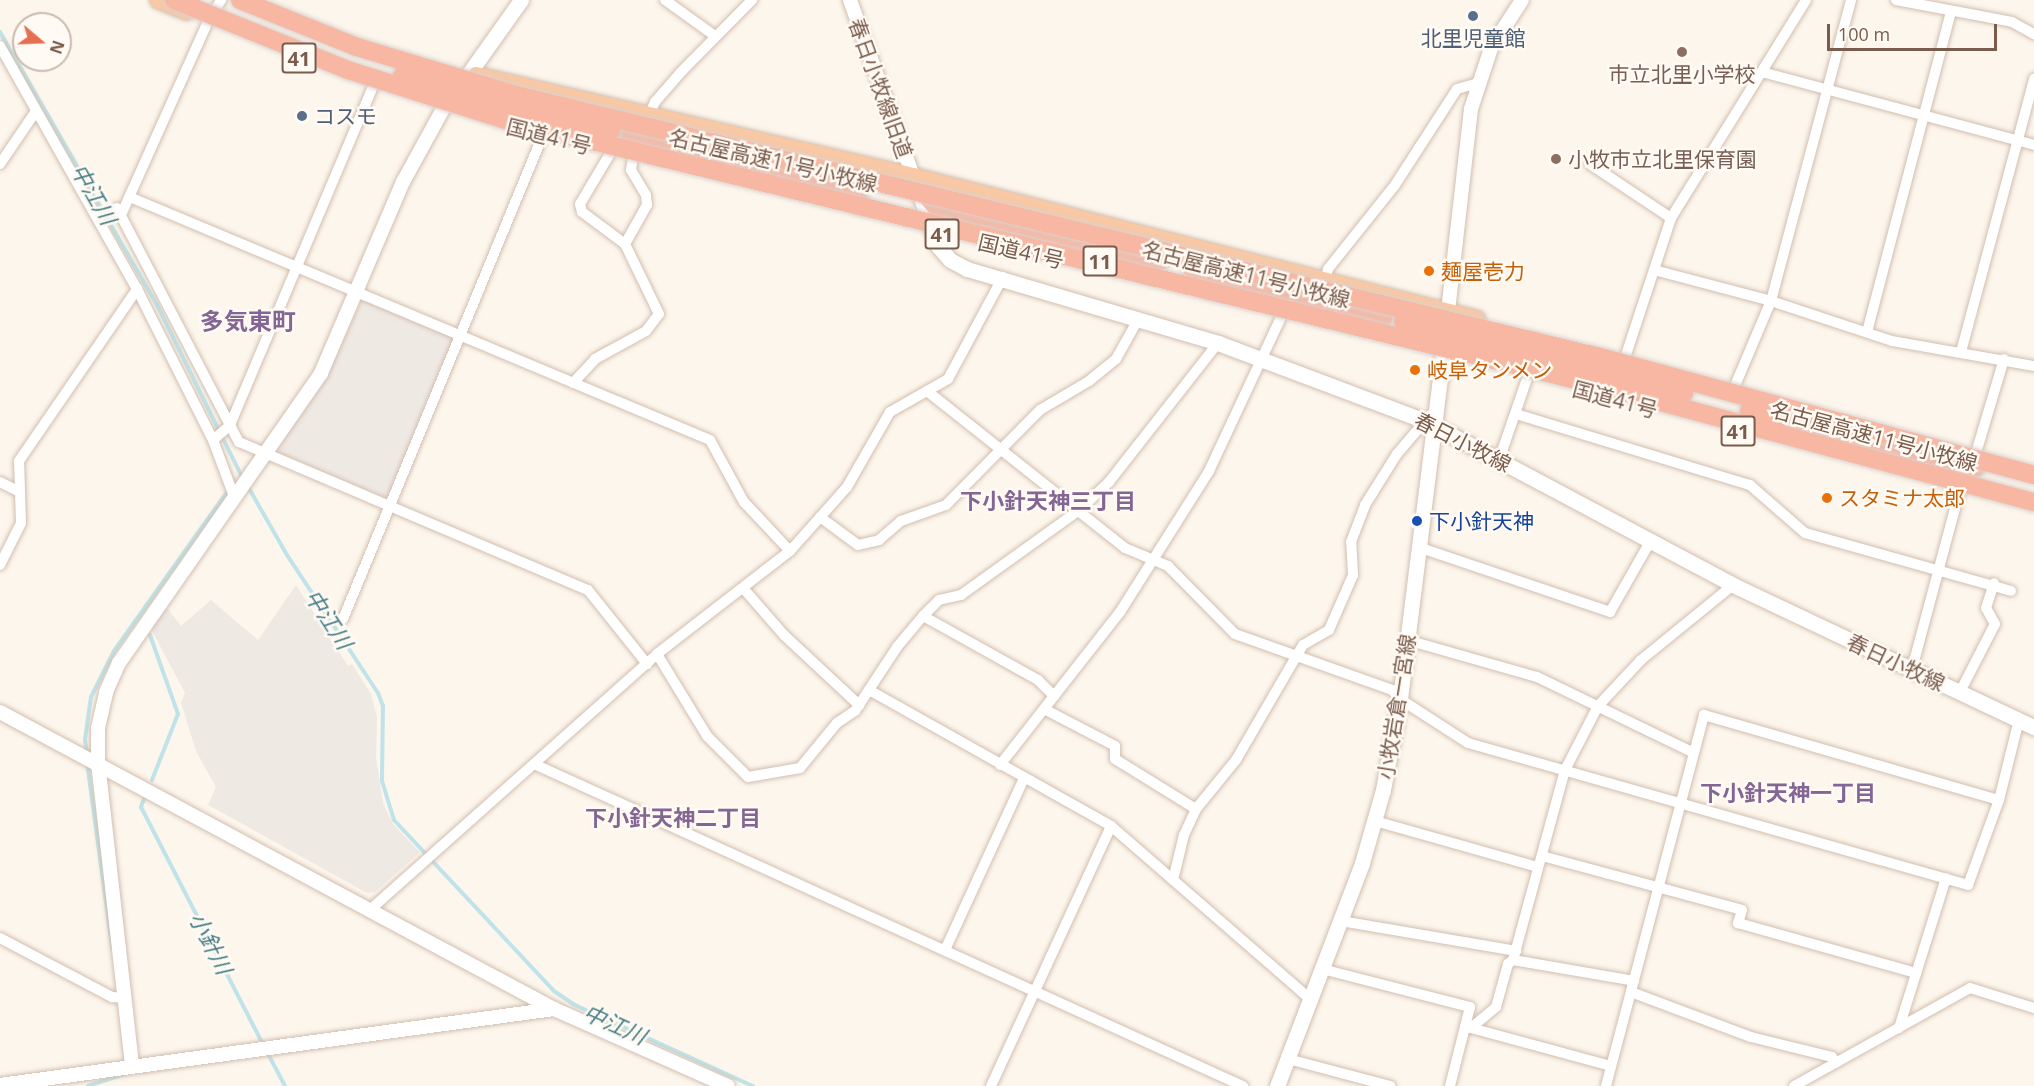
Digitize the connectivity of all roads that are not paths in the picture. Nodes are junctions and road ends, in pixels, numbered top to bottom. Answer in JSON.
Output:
{"nodes":[{"id":1,"x":158,"y":0,"type":"edge"},
{"id":2,"x":174,"y":0,"type":"edge"},
{"id":3,"x":200,"y":0,"type":"edge"},
{"id":4,"x":221,"y":0,"type":"edge"},
{"id":5,"x":240,"y":0,"type":"edge"},
{"id":6,"x":256,"y":0,"type":"edge"},
{"id":7,"x":521,"y":0,"type":"edge"},
{"id":8,"x":665,"y":0,"type":"edge"},
{"id":9,"x":752,"y":0,"type":"edge"},
{"id":10,"x":850,"y":0,"type":"edge"},
{"id":11,"x":1522,"y":0,"type":"edge"},
{"id":12,"x":1806,"y":0,"type":"edge"},
{"id":13,"x":1851,"y":0,"type":"edge"},
{"id":14,"x":1896,"y":0,"type":"edge"},
{"id":15,"x":1951,"y":12,"type":"junction"},
{"id":16,"x":208,"y":21,"type":"junction"},
{"id":17,"x":2034,"y":34,"type":"edge"},
{"id":18,"x":715,"y":36,"type":"junction"},
{"id":19,"x":0,"y":46,"type":"edge"},
{"id":20,"x":1762,"y":72,"type":"junction"},
{"id":21,"x":469,"y":73,"type":"junction"},
{"id":22,"x":2034,"y":79,"type":"edge"},
{"id":23,"x":1478,"y":83,"type":"junction"},
{"id":24,"x":373,"y":86,"type":"junction"},
{"id":25,"x":1826,"y":90,"type":"junction"},
{"id":26,"x":444,"y":107,"type":"junction"},
{"id":27,"x":36,"y":111,"type":"junction"},
{"id":28,"x":648,"y":117,"type":"junction"},
{"id":29,"x":1926,"y":118,"type":"junction"},
{"id":30,"x":543,"y":135,"type":"junction"},
{"id":31,"x":2017,"y":141,"type":"junction"},
{"id":32,"x":2034,"y":146,"type":"edge"},
{"id":33,"x":611,"y":152,"type":"junction"},
{"id":34,"x":633,"y":158,"type":"junction"},
{"id":35,"x":0,"y":164,"type":"edge"},
{"id":36,"x":1590,"y":164,"type":"dead end"},
{"id":37,"x":913,"y":176,"type":"junction"},
{"id":38,"x":926,"y":195,"type":"junction"},
{"id":39,"x":132,"y":198,"type":"junction"},
{"id":40,"x":861,"y":204,"type":"junction"},
{"id":41,"x":1671,"y":218,"type":"junction"},
{"id":42,"x":930,"y":231,"type":"junction"},
{"id":43,"x":625,"y":244,"type":"junction"},
{"id":44,"x":297,"y":267,"type":"junction"},
{"id":45,"x":1654,"y":270,"type":"junction"},
{"id":46,"x":1003,"y":277,"type":"junction"},
{"id":47,"x":1325,"y":281,"type":"junction"},
{"id":48,"x":137,"y":289,"type":"junction"},
{"id":49,"x":356,"y":292,"type":"junction"},
{"id":50,"x":1771,"y":301,"type":"junction"},
{"id":51,"x":1448,"y":311,"type":"junction"},
{"id":52,"x":1283,"y":313,"type":"junction"},
{"id":53,"x":1139,"y":318,"type":"junction"},
{"id":54,"x":1868,"y":332,"type":"junction"},
{"id":55,"x":462,"y":336,"type":"junction"},
{"id":56,"x":1218,"y":343,"type":"junction"},
{"id":57,"x":1961,"y":352,"type":"junction"},
{"id":58,"x":1442,"y":353,"type":"junction"},
{"id":59,"x":1260,"y":358,"type":"junction"},
{"id":60,"x":1625,"y":358,"type":"junction"},
{"id":61,"x":2004,"y":359,"type":"junction"},
{"id":62,"x":2034,"y":366,"type":"edge"},
{"id":63,"x":1528,"y":376,"type":"junction"},
{"id":64,"x":573,"y":382,"type":"junction"},
{"id":65,"x":1734,"y":388,"type":"junction"},
{"id":66,"x":927,"y":391,"type":"junction"},
{"id":67,"x":1516,"y":414,"type":"junction"},
{"id":68,"x":1429,"y":424,"type":"junction"},
{"id":69,"x":229,"y":429,"type":"junction"},
{"id":70,"x":213,"y":440,"type":"junction"},
{"id":71,"x":1002,"y":447,"type":"junction"},
{"id":72,"x":1976,"y":453,"type":"junction"},
{"id":73,"x":266,"y":456,"type":"junction"},
{"id":74,"x":1499,"y":460,"type":"junction"},
{"id":75,"x":2034,"y":468,"type":"edge"},
{"id":76,"x":2034,"y":475,"type":"edge"},
{"id":77,"x":0,"y":482,"type":"edge"},
{"id":78,"x":2034,"y":482,"type":"edge"},
{"id":79,"x":1960,"y":490,"type":"junction"},
{"id":80,"x":18,"y":491,"type":"junction"},
{"id":81,"x":237,"y":497,"type":"junction"},
{"id":82,"x":2034,"y":502,"type":"edge"},
{"id":83,"x":390,"y":505,"type":"junction"},
{"id":84,"x":2034,"y":510,"type":"edge"},
{"id":85,"x":1078,"y":511,"type":"junction"},
{"id":86,"x":820,"y":517,"type":"junction"},
{"id":87,"x":1651,"y":540,"type":"junction"},
{"id":88,"x":1418,"y":547,"type":"junction"},
{"id":89,"x":790,"y":551,"type":"junction"},
{"id":90,"x":1151,"y":562,"type":"junction"},
{"id":91,"x":0,"y":566,"type":"edge"},
{"id":92,"x":1939,"y":569,"type":"junction"},
{"id":93,"x":1994,"y":583,"type":"junction"},
{"id":94,"x":1733,"y":585,"type":"junction"},
{"id":95,"x":743,"y":588,"type":"junction"},
{"id":96,"x":2011,"y":591,"type":"dead end"},
{"id":97,"x":923,"y":616,"type":"junction"},
{"id":98,"x":343,"y":619,"type":"dead end"},
{"id":99,"x":1407,"y":640,"type":"junction"},
{"id":100,"x":657,"y":654,"type":"junction"},
{"id":101,"x":1296,"y":656,"type":"junction"},
{"id":102,"x":647,"y":664,"type":"junction"},
{"id":103,"x":1912,"y":669,"type":"junction"},
{"id":104,"x":869,"y":690,"type":"junction"},
{"id":105,"x":1960,"y":692,"type":"junction"},
{"id":106,"x":1054,"y":696,"type":"junction"},
{"id":107,"x":1400,"y":699,"type":"junction"},
{"id":108,"x":859,"y":705,"type":"junction"},
{"id":109,"x":1598,"y":706,"type":"junction"},
{"id":110,"x":1044,"y":709,"type":"junction"},
{"id":111,"x":0,"y":712,"type":"edge"},
{"id":112,"x":2019,"y":720,"type":"junction"},
{"id":113,"x":2034,"y":728,"type":"edge"},
{"id":114,"x":1694,"y":753,"type":"junction"},
{"id":115,"x":96,"y":762,"type":"junction"},
{"id":116,"x":534,"y":764,"type":"junction"},
{"id":117,"x":1000,"y":765,"type":"junction"},
{"id":118,"x":1565,"y":770,"type":"junction"},
{"id":119,"x":1024,"y":778,"type":"junction"},
{"id":120,"x":1999,"y":800,"type":"junction"},
{"id":121,"x":1681,"y":802,"type":"junction"},
{"id":122,"x":1196,"y":809,"type":"junction"},
{"id":123,"x":1375,"y":821,"type":"junction"},
{"id":124,"x":1111,"y":826,"type":"junction"},
{"id":125,"x":1540,"y":862,"type":"junction"},
{"id":126,"x":1946,"y":878,"type":"junction"},
{"id":127,"x":1173,"y":880,"type":"junction"},
{"id":128,"x":1659,"y":887,"type":"junction"},
{"id":129,"x":371,"y":909,"type":"junction"},
{"id":130,"x":1341,"y":921,"type":"junction"},
{"id":131,"x":0,"y":938,"type":"edge"},
{"id":132,"x":945,"y":950,"type":"junction"},
{"id":133,"x":1515,"y":955,"type":"junction"},
{"id":134,"x":1322,"y":969,"type":"junction"},
{"id":135,"x":1916,"y":973,"type":"junction"},
{"id":136,"x":1633,"y":987,"type":"junction"},
{"id":137,"x":1034,"y":991,"type":"junction"},
{"id":138,"x":121,"y":998,"type":"junction"},
{"id":139,"x":1311,"y":1000,"type":"junction"},
{"id":140,"x":2034,"y":1008,"type":"edge"},
{"id":141,"x":554,"y":1009,"type":"junction"},
{"id":142,"x":1468,"y":1027,"type":"junction"},
{"id":143,"x":1899,"y":1028,"type":"junction"},
{"id":144,"x":1288,"y":1059,"type":"junction"},
{"id":145,"x":1836,"y":1063,"type":"junction"},
{"id":146,"x":132,"y":1065,"type":"junction"},
{"id":147,"x":1611,"y":1066,"type":"junction"},
{"id":148,"x":0,"y":1085,"type":"edge"},
{"id":149,"x":728,"y":1086,"type":"edge"},
{"id":150,"x":991,"y":1086,"type":"edge"},
{"id":151,"x":1243,"y":1086,"type":"edge"},
{"id":152,"x":1277,"y":1086,"type":"edge"},
{"id":153,"x":1390,"y":1086,"type":"edge"},
{"id":154,"x":1450,"y":1086,"type":"edge"},
{"id":155,"x":1606,"y":1086,"type":"edge"},
{"id":156,"x":1794,"y":1086,"type":"edge"}],
"edges":[{"from":1,"to":16,"type":"highway","name":"国道41号","number":"41"},
{"from":2,"to":40,"type":"highway","name":"名古屋高速11号小牧線","number":"11","bridge":true},
{"from":3,"to":40,"type":"highway","bridge":true},
{"from":4,"to":16,"type":"street"},
{"from":5,"to":38,"type":"highway","name":"名古屋高速11号小牧線","number":"11","bridge":true},
{"from":6,"to":21,"type":"highway","name":"国道41号","number":"41"},
{"from":7,"to":21,"type":"main road"},
{"from":8,"to":18,"type":"street"},
{"from":9,"to":18,"type":"street"},
{"from":10,"to":37,"type":"street","name":"春日小牧線旧道"},
{"from":11,"to":23,"type":"street"},
{"from":12,"to":20,"type":"street"},
{"from":13,"to":25,"type":"street"},
{"from":14,"to":15,"type":"street"},
{"from":15,"to":17,"type":"street"},
{"from":15,"to":29,"type":"street"},
{"from":16,"to":24,"type":"highway","name":"国道41号","number":"41"},
{"from":16,"to":39,"type":"street"},
{"from":18,"to":28,"type":"street"},
{"from":19,"to":27,"type":"street"},
{"from":20,"to":25,"type":"street"},
{"from":20,"to":41,"type":"street"},
{"from":21,"to":26,"type":"main road"},
{"from":21,"to":28,"type":"highway","name":"国道41号","number":"41"},
{"from":22,"to":31,"type":"street"},
{"from":23,"to":47,"type":"street"},
{"from":23,"to":51,"type":"street"},
{"from":24,"to":26,"type":"highway","name":"国道41号","number":"41"},
{"from":24,"to":44,"type":"street"},
{"from":25,"to":29,"type":"street"},
{"from":25,"to":50,"type":"street"},
{"from":26,"to":30,"type":"highway","name":"国道41号","number":"41"},
{"from":26,"to":49,"type":"street"},
{"from":27,"to":35,"type":"street"},
{"from":27,"to":48,"type":"street"},
{"from":28,"to":37,"type":"highway","name":"国道41号","number":"41"},
{"from":29,"to":31,"type":"street"},
{"from":29,"to":54,"type":"street"},
{"from":30,"to":33,"type":"highway","name":"国道41号","number":"41"},
{"from":30,"to":55,"type":"street"},
{"from":31,"to":32,"type":"street"},
{"from":31,"to":57,"type":"street"},
{"from":33,"to":34,"type":"highway","name":"国道41号","number":"41"},
{"from":33,"to":43,"type":"street"},
{"from":34,"to":42,"type":"highway","name":"国道41号","number":"41"},
{"from":34,"to":43,"type":"street"},
{"from":36,"to":41,"type":"street"},
{"from":37,"to":42,"type":"main road","name":"春日小牧線"},
{"from":37,"to":47,"type":"highway","name":"国道41号","number":"41"},
{"from":38,"to":76,"type":"highway","name":"名古屋高速11号小牧線","number":"11","bridge":true},
{"from":38,"to":78,"type":"highway","bridge":true},
{"from":39,"to":44,"type":"street"},
{"from":39,"to":69,"type":"street"},
{"from":40,"to":82,"type":"highway","name":"名古屋高速11号小牧線","number":"11","bridge":true},
{"from":41,"to":45,"type":"street"},
{"from":42,"to":46,"type":"main road","name":"春日小牧線"},
{"from":42,"to":52,"type":"highway","name":"国道41号","number":"41"},
{"from":43,"to":64,"type":"street"},
{"from":44,"to":49,"type":"street"},
{"from":44,"to":69,"type":"street"},
{"from":45,"to":50,"type":"street"},
{"from":45,"to":60,"type":"street"},
{"from":46,"to":53,"type":"main road","name":"春日小牧線"},
{"from":46,"to":66,"type":"street"},
{"from":47,"to":51,"type":"highway","name":"国道41号","number":"41"},
{"from":48,"to":70,"type":"street"},
{"from":48,"to":80,"type":"street"},
{"from":49,"to":55,"type":"street"},
{"from":49,"to":73,"type":"street"},
{"from":50,"to":54,"type":"street"},
{"from":50,"to":65,"type":"street"},
{"from":51,"to":58,"type":"main road","name":"小牧岩倉一宮線"},
{"from":51,"to":60,"type":"highway","name":"国道41号","number":"41"},
{"from":52,"to":58,"type":"highway","name":"国道41号","number":"41"},
{"from":52,"to":59,"type":"street"},
{"from":53,"to":56,"type":"main road","name":"春日小牧線"},
{"from":53,"to":71,"type":"street"},
{"from":54,"to":57,"type":"street"},
{"from":55,"to":64,"type":"street"},
{"from":55,"to":83,"type":"street"},
{"from":56,"to":59,"type":"main road","name":"春日小牧線"},
{"from":56,"to":85,"type":"street"},
{"from":57,"to":61,"type":"street"},
{"from":58,"to":63,"type":"highway","name":"国道41号","number":"41"},
{"from":58,"to":68,"type":"main road","name":"小牧岩倉一宮線"},
{"from":59,"to":68,"type":"main road","name":"春日小牧線"},
{"from":59,"to":90,"type":"street"},
{"from":60,"to":65,"type":"highway","name":"国道41号","number":"41"},
{"from":61,"to":62,"type":"street"},
{"from":61,"to":72,"type":"street"},
{"from":63,"to":67,"type":"street"},
{"from":63,"to":79,"type":"highway","name":"国道41号","number":"41"},
{"from":64,"to":89,"type":"street"},
{"from":65,"to":72,"type":"highway","name":"国道41号","number":"41"},
{"from":66,"to":71,"type":"street"},
{"from":66,"to":86,"type":"street"},
{"from":67,"to":74,"type":"street"},
{"from":67,"to":92,"type":"street"},
{"from":68,"to":74,"type":"main road","name":"春日小牧線"},
{"from":68,"to":88,"type":"main road","name":"小牧岩倉一宮線"},
{"from":68,"to":101,"type":"street"},
{"from":69,"to":70,"type":"street"},
{"from":69,"to":73,"type":"street"},
{"from":70,"to":81,"type":"street"},
{"from":71,"to":85,"type":"street"},
{"from":71,"to":86,"type":"street"},
{"from":72,"to":75,"type":"highway","name":"国道41号","number":"41"},
{"from":73,"to":81,"type":"street"},
{"from":73,"to":83,"type":"street"},
{"from":74,"to":87,"type":"main road","name":"春日小牧線"},
{"from":77,"to":80,"type":"street"},
{"from":79,"to":84,"type":"highway","name":"国道41号","number":"41"},
{"from":79,"to":92,"type":"street"},
{"from":80,"to":91,"type":"street"},
{"from":81,"to":115,"type":"street"},
{"from":83,"to":98,"type":"street"},
{"from":83,"to":102,"type":"street"},
{"from":85,"to":90,"type":"street"},
{"from":85,"to":97,"type":"street"},
{"from":86,"to":89,"type":"street"},
{"from":87,"to":88,"type":"street"},
{"from":87,"to":94,"type":"main road","name":"春日小牧線"},
{"from":88,"to":99,"type":"main road","name":"小牧岩倉一宮線"},
{"from":89,"to":95,"type":"street"},
{"from":90,"to":101,"type":"street"},
{"from":90,"to":106,"type":"street"},
{"from":92,"to":93,"type":"street"},
{"from":92,"to":103,"type":"street"},
{"from":93,"to":96,"type":"street"},
{"from":93,"to":105,"type":"street"},
{"from":94,"to":103,"type":"main road","name":"春日小牧線"},
{"from":94,"to":109,"type":"street"},
{"from":95,"to":100,"type":"street"},
{"from":95,"to":108,"type":"street"},
{"from":97,"to":104,"type":"street"},
{"from":97,"to":106,"type":"street"},
{"from":99,"to":107,"type":"main road","name":"小牧岩倉一宮線"},
{"from":99,"to":109,"type":"street"},
{"from":100,"to":102,"type":"street"},
{"from":100,"to":108,"type":"street"},
{"from":101,"to":107,"type":"street"},
{"from":101,"to":122,"type":"street"},
{"from":102,"to":116,"type":"street"},
{"from":103,"to":105,"type":"main road","name":"春日小牧線"},
{"from":104,"to":108,"type":"street"},
{"from":104,"to":117,"type":"street"},
{"from":105,"to":112,"type":"main road","name":"春日小牧線"},
{"from":106,"to":110,"type":"street"},
{"from":107,"to":118,"type":"street"},
{"from":107,"to":123,"type":"main road","name":"小牧岩倉一宮線"},
{"from":109,"to":114,"type":"street"},
{"from":109,"to":118,"type":"street"},
{"from":110,"to":117,"type":"street"},
{"from":110,"to":122,"type":"street"},
{"from":111,"to":115,"type":"street"},
{"from":112,"to":113,"type":"main road","name":"春日小牧線"},
{"from":112,"to":120,"type":"street"},
{"from":114,"to":120,"type":"street"},
{"from":114,"to":121,"type":"street"},
{"from":115,"to":129,"type":"street"},
{"from":115,"to":138,"type":"street"},
{"from":116,"to":129,"type":"street"},
{"from":116,"to":132,"type":"street"},
{"from":117,"to":119,"type":"street"},
{"from":118,"to":121,"type":"street"},
{"from":118,"to":125,"type":"street"},
{"from":119,"to":124,"type":"street"},
{"from":119,"to":132,"type":"street"},
{"from":120,"to":126,"type":"street"},
{"from":121,"to":126,"type":"street"},
{"from":121,"to":128,"type":"street"},
{"from":122,"to":127,"type":"street"},
{"from":123,"to":125,"type":"street"},
{"from":123,"to":130,"type":"main road","name":"小牧岩倉一宮線"},
{"from":124,"to":127,"type":"street"},
{"from":124,"to":137,"type":"street"},
{"from":125,"to":128,"type":"street"},
{"from":125,"to":133,"type":"street"},
{"from":126,"to":135,"type":"street"},
{"from":127,"to":139,"type":"street"},
{"from":128,"to":135,"type":"street"},
{"from":128,"to":136,"type":"street"},
{"from":129,"to":141,"type":"street"},
{"from":130,"to":133,"type":"street"},
{"from":130,"to":134,"type":"main road","name":"小牧岩倉一宮線"},
{"from":131,"to":138,"type":"street"},
{"from":132,"to":137,"type":"street"},
{"from":133,"to":136,"type":"street"},
{"from":133,"to":142,"type":"street"},
{"from":134,"to":139,"type":"main road","name":"小牧岩倉一宮線"},
{"from":134,"to":142,"type":"street"},
{"from":135,"to":143,"type":"street"},
{"from":136,"to":145,"type":"street"},
{"from":136,"to":147,"type":"street"},
{"from":137,"to":150,"type":"street"},
{"from":137,"to":151,"type":"street"},
{"from":138,"to":146,"type":"street"},
{"from":139,"to":144,"type":"main road","name":"小牧岩倉一宮線"},
{"from":140,"to":143,"type":"street"},
{"from":141,"to":146,"type":"street"},
{"from":141,"to":149,"type":"street"},
{"from":142,"to":147,"type":"street"},
{"from":142,"to":154,"type":"street"},
{"from":143,"to":145,"type":"street"},
{"from":144,"to":152,"type":"main road","name":"小牧岩倉一宮線"},
{"from":144,"to":153,"type":"street"},
{"from":145,"to":156,"type":"street"},
{"from":146,"to":148,"type":"street"},
{"from":147,"to":155,"type":"street"}]}
